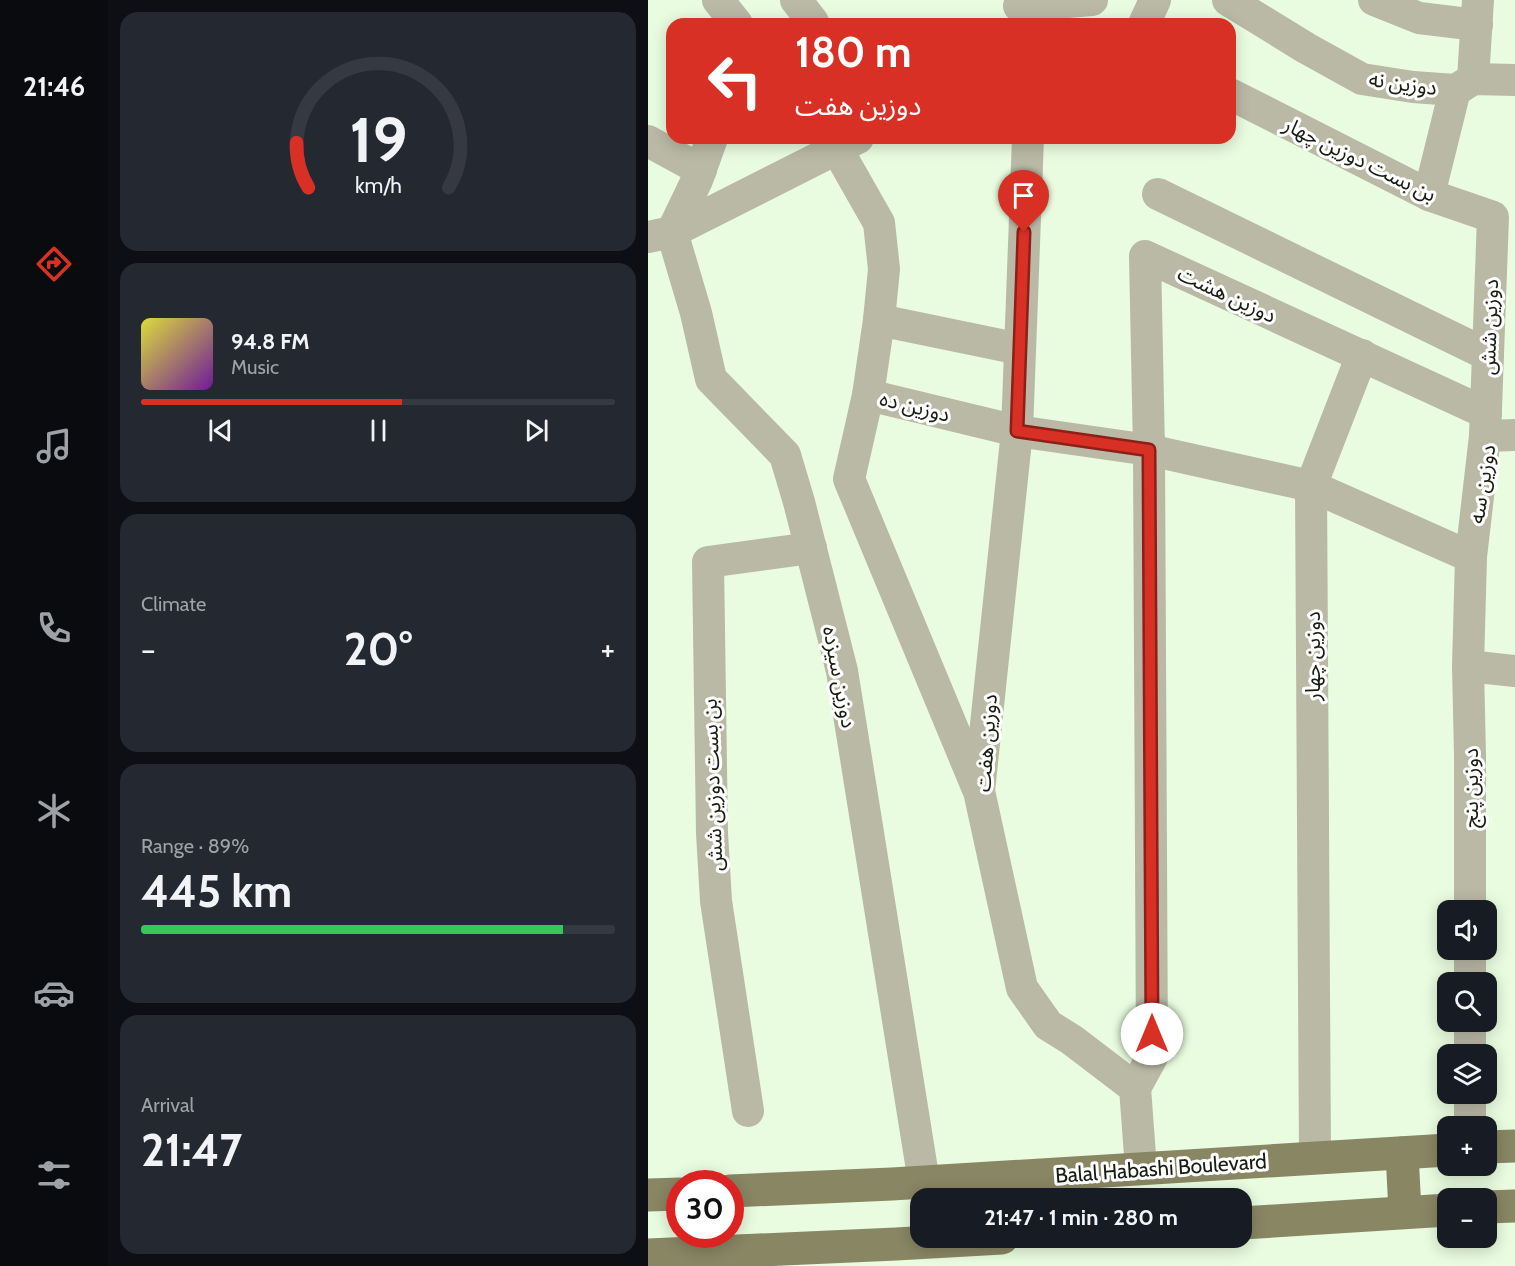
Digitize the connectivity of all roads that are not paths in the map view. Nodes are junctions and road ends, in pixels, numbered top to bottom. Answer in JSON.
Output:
{"nodes":[{"id":1,"x":718,"y":0,"type":"edge"},
{"id":2,"x":1092,"y":0,"type":"edge"},
{"id":3,"x":1155,"y":0,"type":"edge"},
{"id":4,"x":1228,"y":0,"type":"edge"},
{"id":5,"x":1374,"y":0,"type":"edge"},
{"id":6,"x":1019,"y":6,"type":"dead end"},
{"id":7,"x":1478,"y":13,"type":"edge"},
{"id":8,"x":732,"y":18,"type":"edge"},
{"id":9,"x":1147,"y":18,"type":"edge"},
{"id":10,"x":1515,"y":80,"type":"edge"},
{"id":11,"x":1464,"y":85,"type":"junction"},
{"id":12,"x":1236,"y":97,"type":"edge"},
{"id":13,"x":648,"y":141,"type":"edge"},
{"id":14,"x":710,"y":144,"type":"edge"},
{"id":15,"x":845,"y":144,"type":"edge"},
{"id":16,"x":847,"y":144,"type":"edge"},
{"id":17,"x":1028,"y":144,"type":"edge"},
{"id":18,"x":701,"y":170,"type":"junction"},
{"id":19,"x":1158,"y":194,"type":"dead end"},
{"id":20,"x":1429,"y":195,"type":"junction"},
{"id":21,"x":1493,"y":217,"type":"joint"},
{"id":22,"x":660,"y":235,"type":"edge"},
{"id":23,"x":879,"y":320,"type":"junction"},
{"id":24,"x":1020,"y":349,"type":"junction"},
{"id":25,"x":1362,"y":355,"type":"junction"},
{"id":26,"x":1488,"y":355,"type":"junction"},
{"id":27,"x":868,"y":395,"type":"junction"},
{"id":28,"x":1496,"y":428,"type":"edge"},
{"id":29,"x":1017,"y":431,"type":"junction"},
{"id":30,"x":1149,"y":450,"type":"junction"},
{"id":31,"x":1311,"y":486,"type":"junction"},
{"id":32,"x":811,"y":548,"type":"junction"},
{"id":33,"x":1471,"y":557,"type":"junction"},
{"id":34,"x":1468,"y":666,"type":"junction"},
{"id":35,"x":1515,"y":671,"type":"edge"},
{"id":36,"x":979,"y":790,"type":"junction"},
{"id":37,"x":1470,"y":900,"type":"edge"},
{"id":38,"x":1135,"y":1088,"type":"junction"},
{"id":39,"x":748,"y":1111,"type":"dead end"},
{"id":40,"x":1515,"y":1146,"type":"edge"},
{"id":41,"x":1497,"y":1147,"type":"edge"},
{"id":42,"x":1437,"y":1151,"type":"edge"},
{"id":43,"x":1402,"y":1153,"type":"junction"},
{"id":44,"x":1315,"y":1158,"type":"junction"},
{"id":45,"x":1141,"y":1169,"type":"junction"},
{"id":46,"x":924,"y":1182,"type":"junction"},
{"id":47,"x":744,"y":1190,"type":"edge"},
{"id":48,"x":666,"y":1194,"type":"edge"},
{"id":49,"x":648,"y":1195,"type":"edge"},
{"id":50,"x":1515,"y":1206,"type":"edge"},
{"id":51,"x":1497,"y":1207,"type":"edge"},
{"id":52,"x":1437,"y":1211,"type":"edge"},
{"id":53,"x":1405,"y":1212,"type":"junction"},
{"id":54,"x":1252,"y":1221,"type":"edge"},
{"id":55,"x":910,"y":1248,"type":"edge"},
{"id":56,"x":820,"y":1257,"type":"edge"},
{"id":57,"x":659,"y":1258,"type":"edge"}],
"edges":[{"from":1,"to":8,"type":"street"},
{"from":2,"to":6,"type":"street"},
{"from":3,"to":9,"type":"street"},
{"from":4,"to":11,"type":"street","name":"دوزین نه"},
{"from":5,"to":7,"type":"street"},
{"from":7,"to":11,"type":"street"},
{"from":10,"to":11,"type":"street"},
{"from":11,"to":20,"type":"street","name":"دوزین نه"},
{"from":12,"to":20,"type":"street","name":"بن بست دوزین چهار"},
{"from":13,"to":18,"type":"street"},
{"from":14,"to":18,"type":"street"},
{"from":15,"to":22,"type":"street"},
{"from":16,"to":23,"type":"street"},
{"from":17,"to":24,"type":"street"},
{"from":18,"to":22,"type":"street"},
{"from":19,"to":26,"type":"street"},
{"from":20,"to":21,"type":"street","name":"بن بست دوزین چهار"},
{"from":21,"to":26,"type":"street","name":"دوزین شش"},
{"from":22,"to":32,"type":"street","name":"دوزین سیزده"},
{"from":23,"to":24,"type":"street"},
{"from":23,"to":27,"type":"street"},
{"from":24,"to":29,"type":"street"},
{"from":25,"to":28,"type":"street","name":"دوزین هشت"},
{"from":25,"to":30,"type":"street","name":"دوزین هشت"},
{"from":25,"to":31,"type":"street"},
{"from":26,"to":28,"type":"street","name":"دوزین شش"},
{"from":27,"to":29,"type":"street","name":"دوزین ده"},
{"from":27,"to":36,"type":"street","name":"دوزین ده"},
{"from":28,"to":33,"type":"street","name":"دوزین سه"},
{"from":29,"to":30,"type":"street"},
{"from":29,"to":36,"type":"street","name":"دوزین هفت"},
{"from":30,"to":31,"type":"street"},
{"from":30,"to":38,"type":"street"},
{"from":31,"to":33,"type":"street"},
{"from":31,"to":44,"type":"street","name":"دوزین چهار"},
{"from":32,"to":39,"type":"street","name":"بن بست دوزین شش"},
{"from":32,"to":46,"type":"street","name":"دوزین سیزده"},
{"from":33,"to":34,"type":"street"},
{"from":34,"to":35,"type":"street"},
{"from":34,"to":37,"type":"street","name":"دوزین پنج"},
{"from":36,"to":38,"type":"street","name":"دوزین هفت"},
{"from":38,"to":45,"type":"street"},
{"from":40,"to":41,"type":"main road"},
{"from":42,"to":43,"type":"main road","name":"Balal Habashi Boulevard"},
{"from":43,"to":44,"type":"main road","name":"Balal Habashi Boulevard"},
{"from":43,"to":53,"type":"main road"},
{"from":44,"to":45,"type":"main road","name":"Balal Habashi Boulevard"},
{"from":45,"to":46,"type":"main road","name":"Balal Habashi Boulevard"},
{"from":46,"to":47,"type":"main road","name":"Balal Habashi Boulevard"},
{"from":48,"to":49,"type":"main road"},
{"from":50,"to":51,"type":"main road"},
{"from":52,"to":53,"type":"main road"},
{"from":53,"to":54,"type":"main road"},
{"from":55,"to":56,"type":"main road"},
{"from":56,"to":57,"type":"main road"}]}
